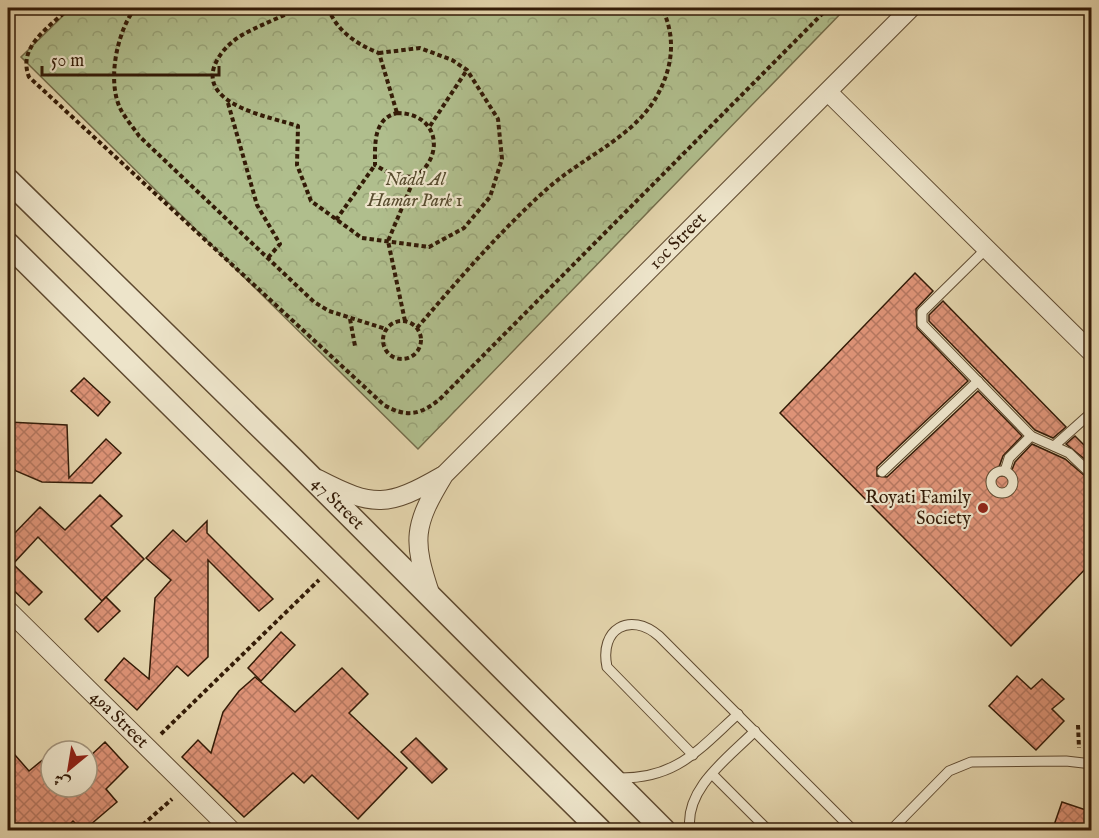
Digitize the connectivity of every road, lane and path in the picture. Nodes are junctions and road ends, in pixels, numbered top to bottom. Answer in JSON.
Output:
{"nodes":[{"id":1,"x":69,"y":8,"type":"edge"},
{"id":2,"x":135,"y":8,"type":"edge"},
{"id":3,"x":298,"y":8,"type":"edge"},
{"id":4,"x":328,"y":8,"type":"edge"},
{"id":5,"x":662,"y":8,"type":"edge"},
{"id":6,"x":828,"y":8,"type":"edge"},
{"id":7,"x":911,"y":8,"type":"edge"},
{"id":8,"x":379,"y":53,"type":"junction"},
{"id":9,"x":467,"y":70,"type":"junction"},
{"id":10,"x":828,"y":92,"type":"junction"},
{"id":11,"x":228,"y":102,"type":"junction"},
{"id":12,"x":397,"y":112,"type":"junction"},
{"id":13,"x":430,"y":126,"type":"junction"},
{"id":14,"x":375,"y":165,"type":"junction"},
{"id":15,"x":415,"y":177,"type":"junction"},
{"id":16,"x":8,"y":180,"type":"edge"},
{"id":17,"x":336,"y":220,"type":"junction"},
{"id":18,"x":388,"y":241,"type":"junction"},
{"id":19,"x":8,"y":244,"type":"edge"},
{"id":20,"x":986,"y":249,"type":"junction"},
{"id":21,"x":267,"y":259,"type":"junction"},
{"id":22,"x":350,"y":318,"type":"junction"},
{"id":23,"x":405,"y":321,"type":"junction"},
{"id":24,"x":386,"y":328,"type":"junction"},
{"id":25,"x":417,"y":328,"type":"junction"},
{"id":26,"x":355,"y":346,"type":"dead end"},
{"id":27,"x":1091,"y":351,"type":"edge"},
{"id":28,"x":978,"y":381,"type":"junction"},
{"id":29,"x":1092,"y":412,"type":"edge"},
{"id":30,"x":1031,"y":436,"type":"junction"},
{"id":31,"x":1054,"y":446,"type":"junction"},
{"id":32,"x":1005,"y":471,"type":"dead end"},
{"id":33,"x":307,"y":472,"type":"junction"},
{"id":34,"x":882,"y":472,"type":"dead end"},
{"id":35,"x":444,"y":475,"type":"junction"},
{"id":36,"x":1092,"y":476,"type":"edge"},
{"id":37,"x":335,"y":565,"type":"junction"},
{"id":38,"x":432,"y":598,"type":"junction"},
{"id":39,"x":8,"y":610,"type":"edge"},
{"id":40,"x":738,"y":714,"type":"junction"},
{"id":41,"x":1078,"y":725,"type":"dead end"},
{"id":42,"x":755,"y":731,"type":"junction"},
{"id":43,"x":147,"y":747,"type":"junction"},
{"id":44,"x":693,"y":755,"type":"junction"},
{"id":45,"x":1080,"y":761,"type":"junction"},
{"id":46,"x":1092,"y":764,"type":"edge"},
{"id":47,"x":712,"y":774,"type":"junction"},
{"id":48,"x":612,"y":778,"type":"junction"},
{"id":49,"x":186,"y":786,"type":"junction"},
{"id":50,"x":136,"y":831,"type":"edge"},
{"id":51,"x":231,"y":831,"type":"edge"},
{"id":52,"x":600,"y":831,"type":"edge"},
{"id":53,"x":664,"y":831,"type":"edge"},
{"id":54,"x":690,"y":831,"type":"edge"},
{"id":55,"x":768,"y":831,"type":"edge"},
{"id":56,"x":853,"y":831,"type":"edge"},
{"id":57,"x":891,"y":831,"type":"edge"}],
"edges":[{"from":1,"to":6,"type":"path"},
{"from":2,"to":21,"type":"path"},
{"from":3,"to":11,"type":"path"},
{"from":4,"to":8,"type":"path"},
{"from":5,"to":25,"type":"path"},
{"from":7,"to":10,"type":"street","name":"10c Street"},
{"from":8,"to":9,"type":"path"},
{"from":8,"to":12,"type":"path"},
{"from":9,"to":13,"type":"path"},
{"from":9,"to":18,"type":"path"},
{"from":10,"to":20,"type":"street"},
{"from":10,"to":35,"type":"street","name":"10c Street"},
{"from":11,"to":17,"type":"path"},
{"from":11,"to":21,"type":"path"},
{"from":12,"to":13,"type":"path"},
{"from":12,"to":14,"type":"path"},
{"from":13,"to":15,"type":"path"},
{"from":14,"to":15,"type":"path"},
{"from":14,"to":17,"type":"path"},
{"from":15,"to":18,"type":"path"},
{"from":16,"to":33,"type":"street","name":"47 Street"},
{"from":17,"to":18,"type":"path"},
{"from":18,"to":23,"type":"path"},
{"from":19,"to":37,"type":"street"},
{"from":20,"to":27,"type":"street"},
{"from":20,"to":28,"type":"lane"},
{"from":21,"to":22,"type":"path"},
{"from":22,"to":24,"type":"path"},
{"from":22,"to":26,"type":"path"},
{"from":23,"to":24,"type":"path"},
{"from":23,"to":25,"type":"path"},
{"from":24,"to":25,"type":"path"},
{"from":28,"to":30,"type":"lane"},
{"from":28,"to":34,"type":"lane"},
{"from":29,"to":31,"type":"lane"},
{"from":30,"to":31,"type":"lane"},
{"from":30,"to":32,"type":"lane"},
{"from":31,"to":36,"type":"lane"},
{"from":33,"to":35,"type":"street","name":"10c Street"},
{"from":33,"to":38,"type":"street","name":"47 Street"},
{"from":35,"to":38,"type":"street","name":"10c Street"},
{"from":37,"to":43,"type":"path"},
{"from":37,"to":52,"type":"street"},
{"from":38,"to":48,"type":"street","name":"47 Street"},
{"from":39,"to":43,"type":"street","name":"49a Street"},
{"from":40,"to":42,"type":"lane"},
{"from":40,"to":44,"type":"lane"},
{"from":40,"to":44,"type":"lane"},
{"from":41,"to":45,"type":"path"},
{"from":42,"to":47,"type":"lane"},
{"from":42,"to":56,"type":"lane"},
{"from":43,"to":49,"type":"street","name":"49a Street"},
{"from":44,"to":48,"type":"lane"},
{"from":45,"to":46,"type":"lane"},
{"from":45,"to":57,"type":"lane"},
{"from":47,"to":54,"type":"lane"},
{"from":47,"to":55,"type":"lane"},
{"from":48,"to":53,"type":"street","name":"47 Street"},
{"from":49,"to":50,"type":"path"},
{"from":49,"to":51,"type":"street","name":"49a Street"}]}
